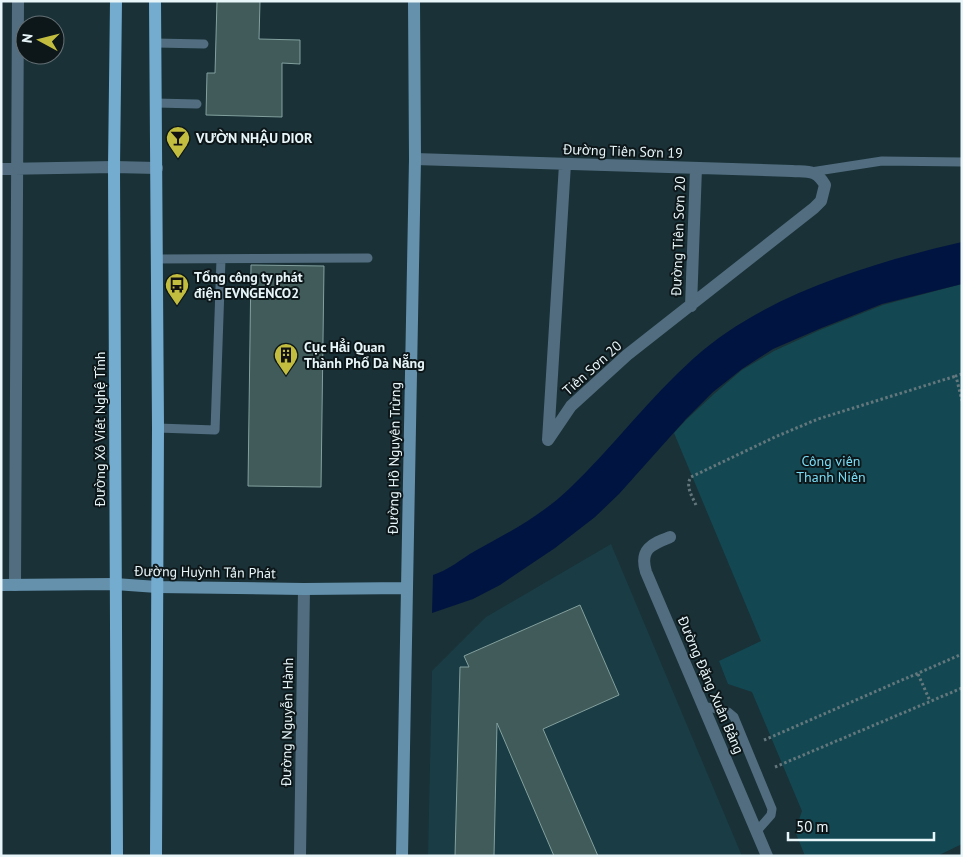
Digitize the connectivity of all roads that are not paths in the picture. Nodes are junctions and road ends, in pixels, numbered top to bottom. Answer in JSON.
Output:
{"nodes":[{"id":1,"x":18,"y":1,"type":"edge"},
{"id":2,"x":116,"y":1,"type":"edge"},
{"id":3,"x":155,"y":1,"type":"edge"},
{"id":4,"x":414,"y":1,"type":"edge"},
{"id":5,"x":156,"y":43,"type":"junction"},
{"id":6,"x":204,"y":44,"type":"dead end"},
{"id":7,"x":156,"y":102,"type":"junction"},
{"id":8,"x":197,"y":104,"type":"dead end"},
{"id":9,"x":414,"y":159,"type":"junction"},
{"id":10,"x":962,"y":162,"type":"edge"},
{"id":11,"x":565,"y":164,"type":"junction"},
{"id":12,"x":114,"y":166,"type":"junction"},
{"id":13,"x":157,"y":168,"type":"junction"},
{"id":14,"x":696,"y":168,"type":"junction"},
{"id":15,"x":1,"y":169,"type":"edge"},
{"id":16,"x":18,"y":170,"type":"junction"},
{"id":17,"x":811,"y":172,"type":"junction"},
{"id":18,"x":368,"y":258,"type":"dead end"},
{"id":19,"x":157,"y":259,"type":"junction"},
{"id":20,"x":221,"y":259,"type":"junction"},
{"id":21,"x":691,"y":306,"type":"junction"},
{"id":22,"x":158,"y":428,"type":"junction"},
{"id":23,"x":670,"y":537,"type":"dead end"},
{"id":24,"x":115,"y":584,"type":"junction"},
{"id":25,"x":1,"y":585,"type":"edge"},
{"id":26,"x":15,"y":585,"type":"junction"},
{"id":27,"x":157,"y":588,"type":"junction"},
{"id":28,"x":407,"y":588,"type":"junction"},
{"id":29,"x":304,"y":589,"type":"junction"},
{"id":30,"x":704,"y":706,"type":"junction"},
{"id":31,"x":757,"y":831,"type":"junction"},
{"id":32,"x":117,"y":856,"type":"edge"},
{"id":33,"x":156,"y":856,"type":"edge"},
{"id":34,"x":300,"y":856,"type":"edge"},
{"id":35,"x":402,"y":856,"type":"edge"},
{"id":36,"x":767,"y":856,"type":"edge"}],
"edges":[{"from":1,"to":16,"type":"street"},
{"from":2,"to":12,"type":"main road","name":"Đường Xô Viết Nghệ Tĩnh"},
{"from":3,"to":5,"type":"main road"},
{"from":4,"to":9,"type":"street","name":"Đường Hồ Nguyên Trừng"},
{"from":5,"to":6,"type":"lane"},
{"from":5,"to":7,"type":"main road"},
{"from":7,"to":8,"type":"lane"},
{"from":7,"to":13,"type":"main road"},
{"from":9,"to":11,"type":"street","name":"Đường Tiên Sơn 19"},
{"from":9,"to":28,"type":"street","name":"Đường Hồ Nguyên Trừng"},
{"from":10,"to":17,"type":"lane"},
{"from":11,"to":14,"type":"street","name":"Đường Tiên Sơn 19"},
{"from":11,"to":21,"type":"street","name":"Tiên Sơn 20"},
{"from":12,"to":13,"type":"street"},
{"from":12,"to":16,"type":"street"},
{"from":12,"to":24,"type":"main road","name":"Đường Xô Viết Nghệ Tĩnh"},
{"from":13,"to":19,"type":"main road"},
{"from":14,"to":17,"type":"street","name":"Đường Tiên Sơn 19"},
{"from":14,"to":21,"type":"street","name":"Đường Tiên Sơn 20"},
{"from":15,"to":16,"type":"street"},
{"from":16,"to":26,"type":"street"},
{"from":17,"to":21,"type":"street","name":"Tiên Sơn 20"},
{"from":18,"to":20,"type":"lane"},
{"from":19,"to":20,"type":"lane"},
{"from":19,"to":22,"type":"main road"},
{"from":20,"to":22,"type":"lane"},
{"from":22,"to":27,"type":"main road"},
{"from":23,"to":30,"type":"street","name":"Đường Đặng Xuân Bảng"},
{"from":24,"to":26,"type":"street","name":"Đường Huỳnh Tấn Phát"},
{"from":24,"to":27,"type":"street","name":"Đường Huỳnh Tấn Phát"},
{"from":24,"to":32,"type":"main road","name":"Đường Xô Viết Nghệ Tĩnh"},
{"from":25,"to":26,"type":"street","name":"Đường Huỳnh Tấn Phát"},
{"from":27,"to":29,"type":"street","name":"Đường Huỳnh Tấn Phát"},
{"from":27,"to":33,"type":"main road"},
{"from":28,"to":29,"type":"street","name":"Đường Huỳnh Tấn Phát"},
{"from":28,"to":35,"type":"street","name":"Đường Hồ Nguyên Trừng"},
{"from":29,"to":34,"type":"street","name":"Đường Nguyễn Hành"},
{"from":30,"to":31,"type":"street","name":"Đường Đặng Xuân Bảng"},
{"from":30,"to":31,"type":"lane"},
{"from":31,"to":36,"type":"street","name":"Đường Đặng Xuân Bảng"}]}
